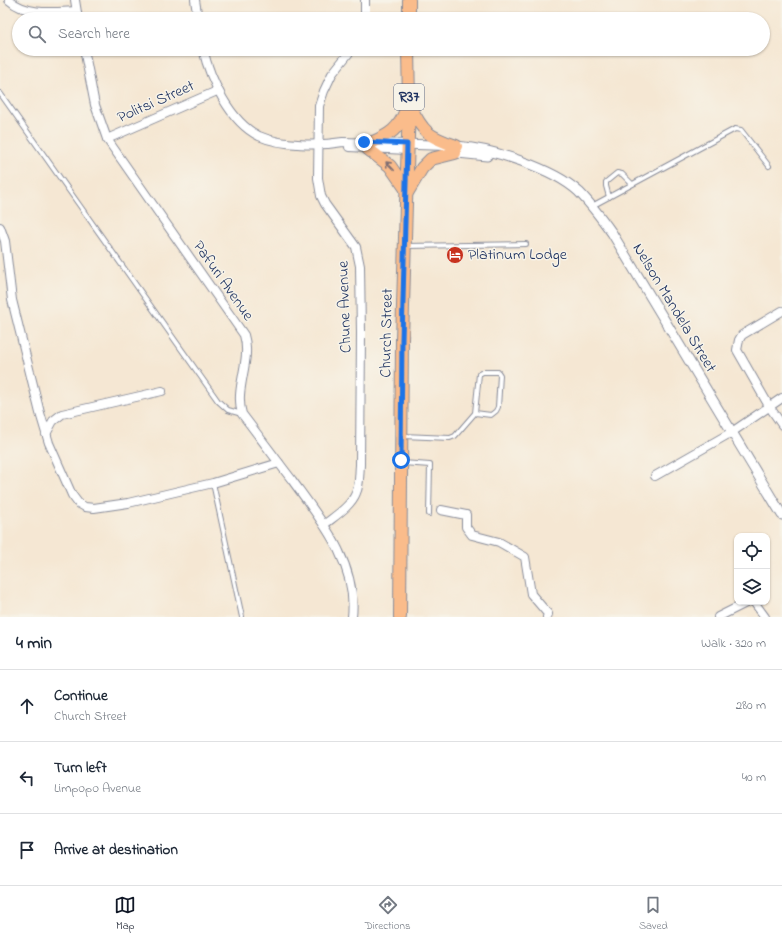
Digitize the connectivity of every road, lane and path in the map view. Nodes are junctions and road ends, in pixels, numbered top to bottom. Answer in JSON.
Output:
{"nodes":[{"id":1,"x":9,"y":0,"type":"edge"},
{"id":2,"x":75,"y":0,"type":"edge"},
{"id":3,"x":195,"y":0,"type":"edge"},
{"id":4,"x":365,"y":0,"type":"edge"},
{"id":5,"x":409,"y":0,"type":"edge"},
{"id":6,"x":39,"y":12,"type":"edge"},
{"id":7,"x":77,"y":12,"type":"edge"},
{"id":8,"x":197,"y":12,"type":"edge"},
{"id":9,"x":365,"y":12,"type":"edge"},
{"id":10,"x":409,"y":12,"type":"edge"},
{"id":11,"x":85,"y":56,"type":"edge"},
{"id":12,"x":205,"y":56,"type":"edge"},
{"id":13,"x":346,"y":56,"type":"edge"},
{"id":14,"x":408,"y":56,"type":"edge"},
{"id":15,"x":217,"y":90,"type":"junction"},
{"id":16,"x":0,"y":93,"type":"edge"},
{"id":17,"x":409,"y":102,"type":"junction"},
{"id":18,"x":107,"y":139,"type":"junction"},
{"id":19,"x":318,"y":145,"type":"junction"},
{"id":20,"x":370,"y":146,"type":"junction"},
{"id":21,"x":407,"y":147,"type":"junction"},
{"id":22,"x":456,"y":149,"type":"junction"},
{"id":23,"x":769,"y":166,"type":"dead end"},
{"id":24,"x":632,"y":184,"type":"junction"},
{"id":25,"x":406,"y":191,"type":"junction"},
{"id":26,"x":609,"y":197,"type":"junction"},
{"id":27,"x":592,"y":206,"type":"junction"},
{"id":28,"x":0,"y":227,"type":"edge"},
{"id":29,"x":526,"y":244,"type":"dead end"},
{"id":30,"x":405,"y":246,"type":"junction"},
{"id":31,"x":782,"y":311,"type":"edge"},
{"id":32,"x":162,"y":391,"type":"dead end"},
{"id":33,"x":782,"y":398,"type":"edge"},
{"id":34,"x":769,"y":406,"type":"junction"},
{"id":35,"x":475,"y":413,"type":"junction"},
{"id":36,"x":242,"y":414,"type":"junction"},
{"id":37,"x":782,"y":425,"type":"edge"},
{"id":38,"x":732,"y":432,"type":"junction"},
{"id":39,"x":46,"y":434,"type":"junction"},
{"id":40,"x":401,"y":436,"type":"junction"},
{"id":41,"x":279,"y":463,"type":"junction"},
{"id":42,"x":401,"y":463,"type":"junction"},
{"id":43,"x":655,"y":476,"type":"dead end"},
{"id":44,"x":214,"y":483,"type":"junction"},
{"id":45,"x":441,"y":510,"type":"dead end"},
{"id":46,"x":429,"y":514,"type":"dead end"},
{"id":47,"x":782,"y":515,"type":"edge"},
{"id":48,"x":325,"y":524,"type":"junction"},
{"id":49,"x":742,"y":605,"type":"edge"},
{"id":50,"x":756,"y":605,"type":"edge"},
{"id":51,"x":242,"y":617,"type":"edge"},
{"id":52,"x":352,"y":617,"type":"edge"},
{"id":53,"x":400,"y":617,"type":"edge"},
{"id":54,"x":547,"y":617,"type":"edge"},
{"id":55,"x":718,"y":617,"type":"edge"},
{"id":56,"x":765,"y":617,"type":"edge"}],
"edges":[{"from":1,"to":6,"type":"street"},
{"from":2,"to":7,"type":"street"},
{"from":3,"to":8,"type":"street"},
{"from":4,"to":9,"type":"street"},
{"from":5,"to":10,"type":"main road"},
{"from":11,"to":18,"type":"street","name":"Pafuri Avenue"},
{"from":12,"to":15,"type":"street"},
{"from":13,"to":19,"type":"street","name":"Chune Avenue"},
{"from":14,"to":17,"type":"main road","name":"Church Street","number":"R37"},
{"from":15,"to":18,"type":"street","name":"Politsi Street"},
{"from":15,"to":19,"type":"street"},
{"from":16,"to":36,"type":"lane"},
{"from":17,"to":20,"type":"main road"},
{"from":17,"to":21,"type":"main road","name":"Church Street","number":"R37"},
{"from":17,"to":22,"type":"main road"},
{"from":18,"to":36,"type":"street","name":"Pafuri Avenue"},
{"from":19,"to":20,"type":"street"},
{"from":19,"to":48,"type":"street","name":"Chune Avenue"},
{"from":20,"to":21,"type":"street"},
{"from":25,"to":20,"type":"main road","one_way":true},
{"from":21,"to":22,"type":"street","name":"Nelson Mandela Street"},
{"from":21,"to":25,"type":"main road","name":"Church Street","number":"R37"},
{"from":22,"to":25,"type":"main road"},
{"from":22,"to":27,"type":"street","name":"Nelson Mandela Street"},
{"from":23,"to":24,"type":"lane"},
{"from":24,"to":26,"type":"lane"},
{"from":24,"to":26,"type":"lane"},
{"from":25,"to":30,"type":"main road","name":"Church Street","number":"R37"},
{"from":26,"to":27,"type":"lane"},
{"from":27,"to":38,"type":"street","name":"Nelson Mandela Street"},
{"from":28,"to":39,"type":"street"},
{"from":29,"to":30,"type":"lane"},
{"from":30,"to":40,"type":"main road","name":"Church Street","number":"R37"},
{"from":31,"to":34,"type":"street"},
{"from":32,"to":39,"type":"street"},
{"from":33,"to":34,"type":"street"},
{"from":34,"to":37,"type":"street"},
{"from":34,"to":38,"type":"street"},
{"from":35,"to":35,"type":"lane"},
{"from":35,"to":40,"type":"lane"},
{"from":36,"to":41,"type":"street"},
{"from":38,"to":43,"type":"street"},
{"from":38,"to":47,"type":"street","name":"Nelson Mandela Street"},
{"from":39,"to":44,"type":"street"},
{"from":40,"to":42,"type":"main road","name":"Church Street","number":"R37"},
{"from":41,"to":44,"type":"street"},
{"from":41,"to":48,"type":"street"},
{"from":42,"to":46,"type":"lane"},
{"from":42,"to":53,"type":"main road","name":"Church Street","number":"R37"},
{"from":44,"to":51,"type":"lane"},
{"from":45,"to":54,"type":"street"},
{"from":48,"to":52,"type":"street"},
{"from":49,"to":55,"type":"street"},
{"from":50,"to":56,"type":"street"}]}
